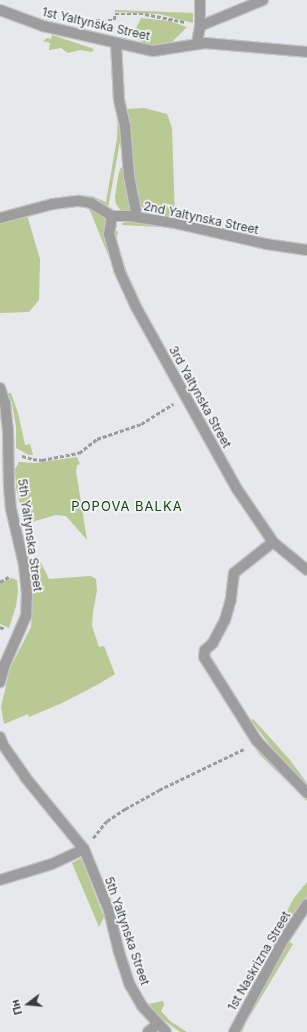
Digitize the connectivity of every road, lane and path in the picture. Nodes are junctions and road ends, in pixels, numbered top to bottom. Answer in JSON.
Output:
{"nodes":[{"id":1,"x":200,"y":0,"type":"edge"},
{"id":2,"x":263,"y":0,"type":"edge"},
{"id":3,"x":0,"y":10,"type":"edge"},
{"id":4,"x":89,"y":20,"type":"dead end"},
{"id":5,"x":200,"y":26,"type":"junction"},
{"id":6,"x":116,"y":43,"type":"junction"},
{"id":7,"x":197,"y":43,"type":"junction"},
{"id":8,"x":307,"y":52,"type":"edge"},
{"id":9,"x":112,"y":216,"type":"junction"},
{"id":10,"x":137,"y":217,"type":"junction"},
{"id":11,"x":0,"y":218,"type":"edge"},
{"id":12,"x":307,"y":250,"type":"edge"},
{"id":13,"x":0,"y":388,"type":"edge"},
{"id":14,"x":185,"y":397,"type":"junction"},
{"id":15,"x":42,"y":460,"type":"dead end"},
{"id":16,"x":273,"y":542,"type":"junction"},
{"id":17,"x":307,"y":570,"type":"edge"},
{"id":18,"x":0,"y":682,"type":"edge"},
{"id":19,"x":0,"y":737,"type":"edge"},
{"id":20,"x":257,"y":741,"type":"junction"},
{"id":21,"x":307,"y":793,"type":"edge"},
{"id":22,"x":93,"y":838,"type":"dead end"},
{"id":23,"x":84,"y":849,"type":"junction"},
{"id":24,"x":0,"y":880,"type":"edge"},
{"id":25,"x":307,"y":904,"type":"edge"},
{"id":26,"x":158,"y":1024,"type":"junction"},
{"id":27,"x":148,"y":1032,"type":"edge"},
{"id":28,"x":166,"y":1032,"type":"edge"},
{"id":29,"x":234,"y":1032,"type":"edge"}],
"edges":[{"from":1,"to":5,"type":"street"},
{"from":2,"to":5,"type":"street"},
{"from":3,"to":6,"type":"street","name":"1st Yaltynska Street"},
{"from":4,"to":5,"type":"path"},
{"from":5,"to":7,"type":"street"},
{"from":6,"to":7,"type":"street","name":"1st Yaltynska Street"},
{"from":6,"to":10,"type":"street"},
{"from":7,"to":8,"type":"street","name":"1st Yaltynska Street"},
{"from":9,"to":10,"type":"street","name":"2nd Yaltynska Street"},
{"from":9,"to":11,"type":"street","name":"2nd Yaltynska Street"},
{"from":9,"to":14,"type":"street","name":"3rd Yaltynska Street"},
{"from":10,"to":12,"type":"street","name":"2nd Yaltynska Street"},
{"from":13,"to":18,"type":"street","name":"5th Yaltynska Street"},
{"from":14,"to":15,"type":"path"},
{"from":14,"to":16,"type":"street","name":"3rd Yaltynska Street"},
{"from":16,"to":17,"type":"street","name":"3rd Yaltynska Street"},
{"from":16,"to":20,"type":"street"},
{"from":19,"to":23,"type":"street","name":"5th Yaltynska Street"},
{"from":20,"to":21,"type":"street"},
{"from":20,"to":22,"type":"path"},
{"from":23,"to":24,"type":"street"},
{"from":23,"to":26,"type":"street","name":"5th Yaltynska Street"},
{"from":25,"to":29,"type":"street","name":"1st Naskrizna Street"},
{"from":26,"to":27,"type":"street"},
{"from":26,"to":28,"type":"street","name":"5th Yaltynska Street"}]}
